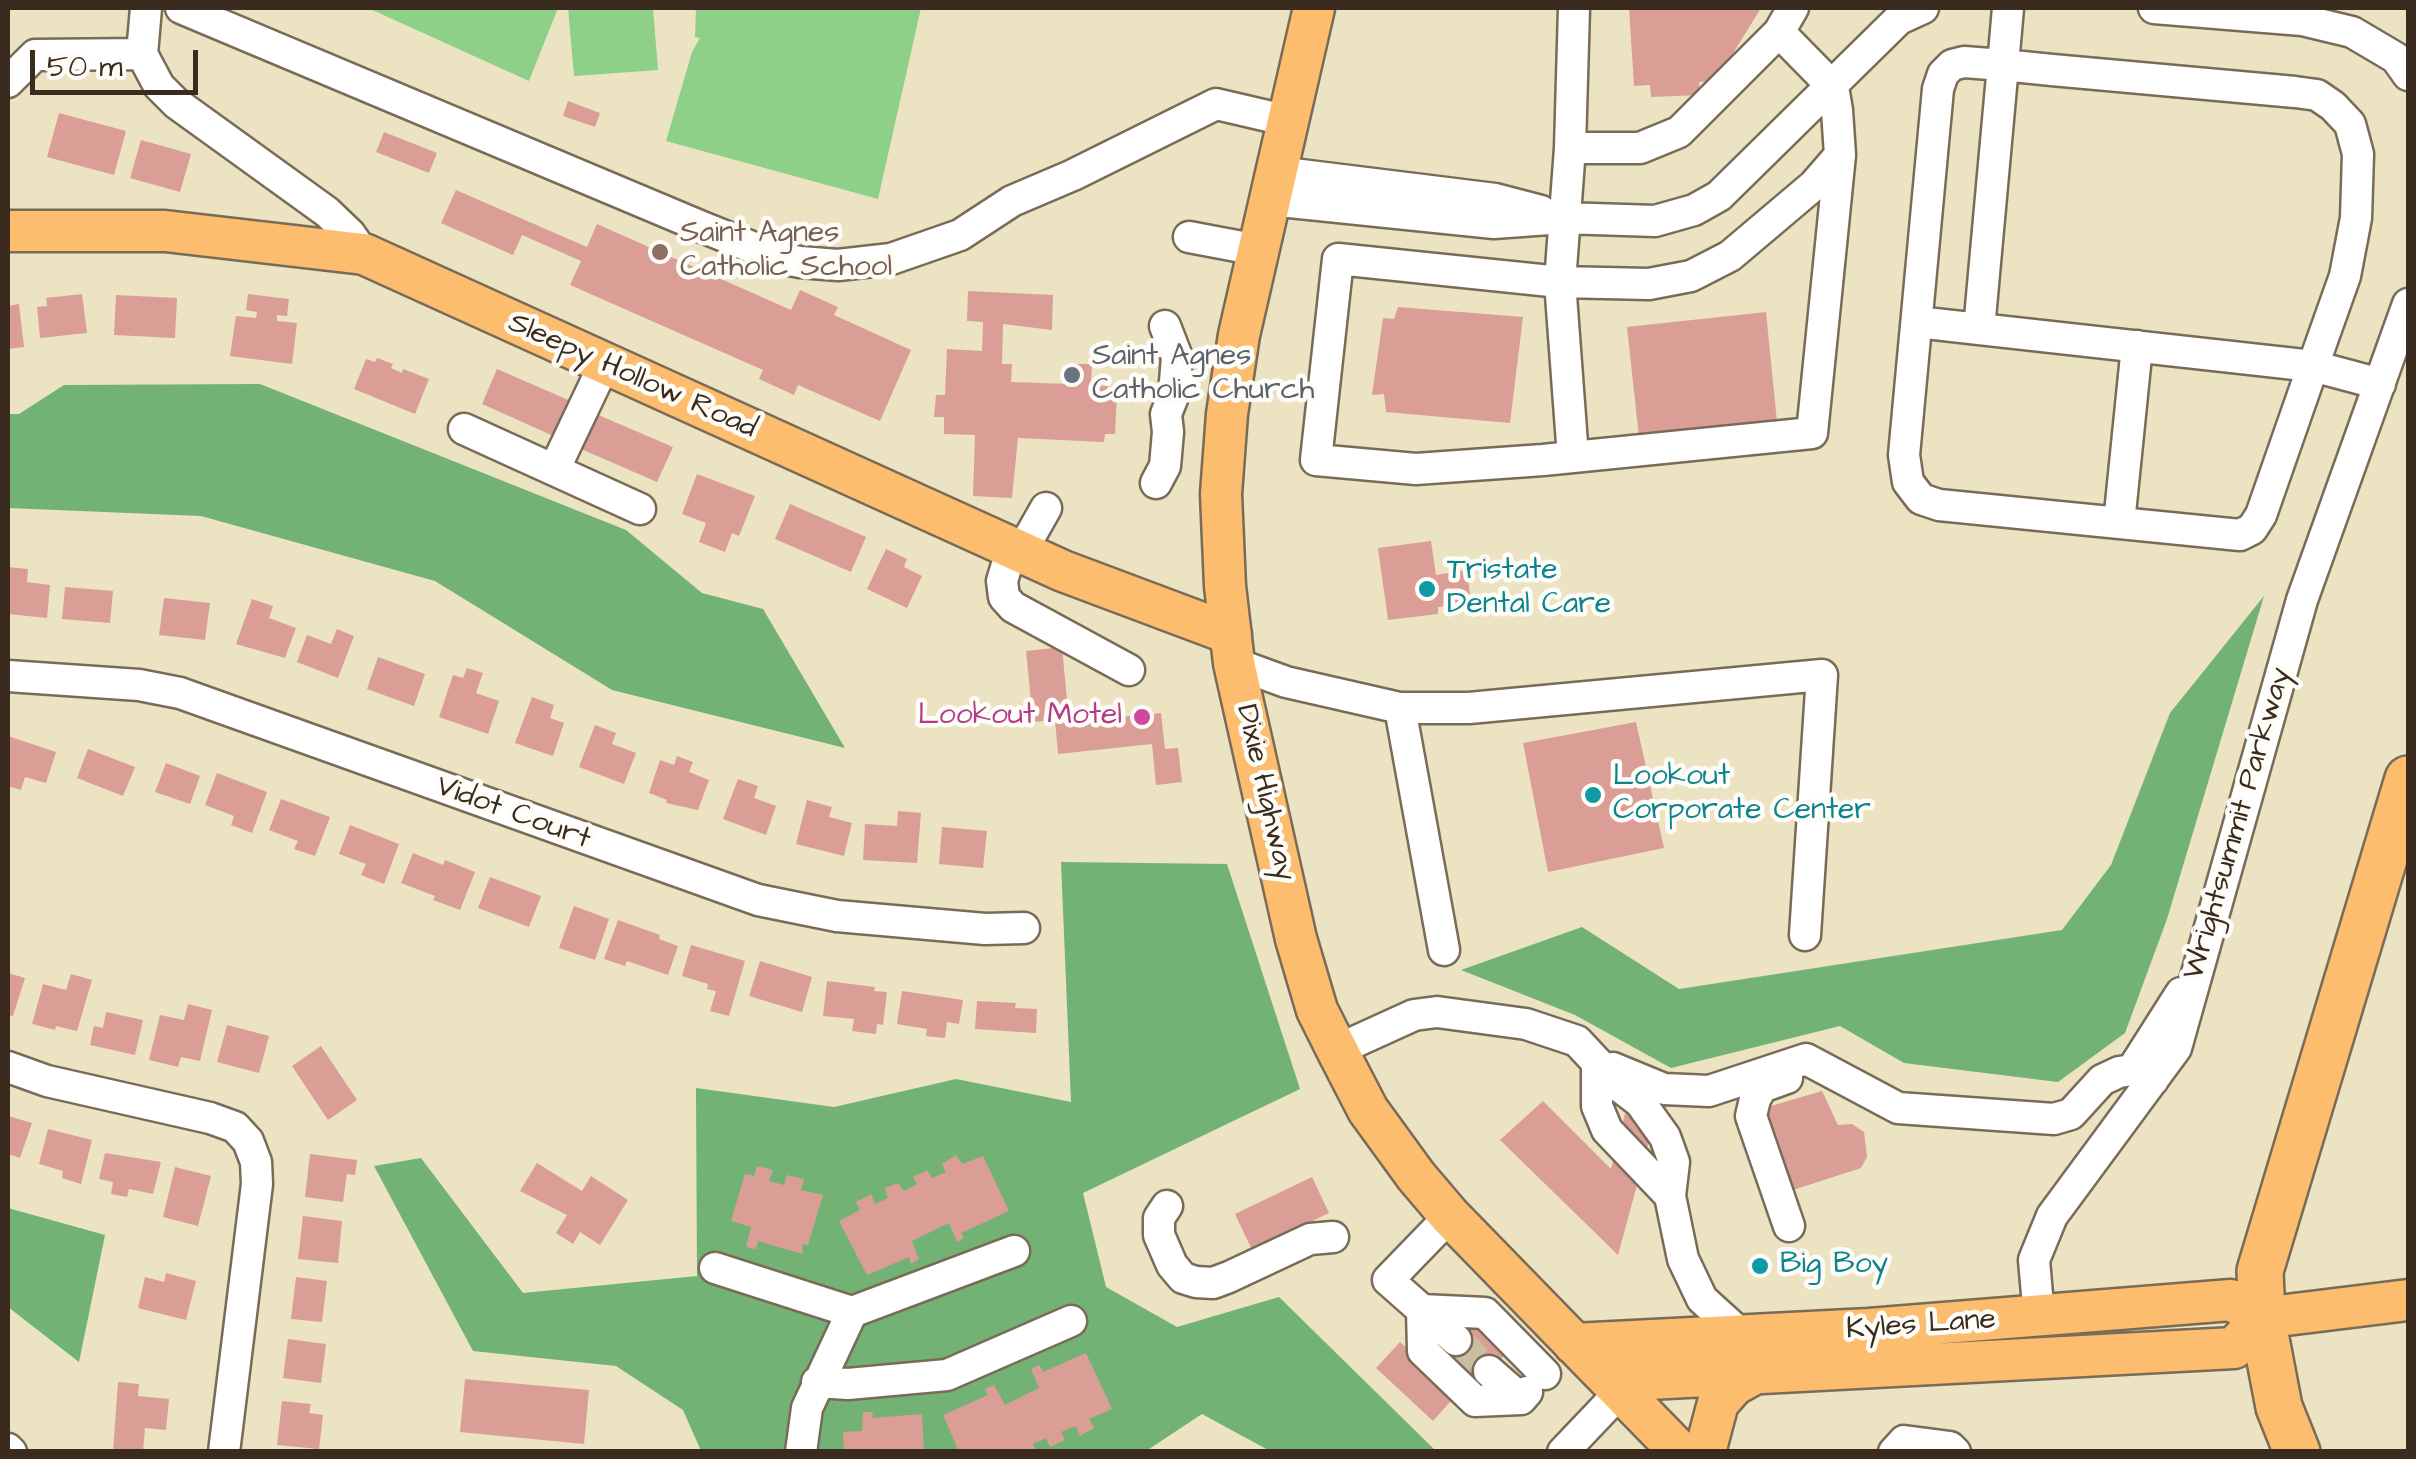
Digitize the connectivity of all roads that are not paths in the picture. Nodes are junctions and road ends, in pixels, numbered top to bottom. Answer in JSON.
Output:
{"nodes":[{"id":1,"x":146,"y":8,"type":"edge"},
{"id":2,"x":181,"y":8,"type":"edge"},
{"id":3,"x":1314,"y":8,"type":"edge"},
{"id":4,"x":1574,"y":8,"type":"edge"},
{"id":5,"x":1923,"y":8,"type":"edge"},
{"id":6,"x":2008,"y":8,"type":"edge"},
{"id":7,"x":2154,"y":8,"type":"edge"},
{"id":8,"x":1786,"y":20,"type":"edge"},
{"id":9,"x":142,"y":54,"type":"junction"},
{"id":10,"x":2003,"y":65,"type":"junction"},
{"id":11,"x":2408,"y":75,"type":"edge"},
{"id":12,"x":8,"y":82,"type":"edge"},
{"id":13,"x":1833,"y":87,"type":"junction"},
{"id":14,"x":1289,"y":120,"type":"junction"},
{"id":15,"x":1570,"y":148,"type":"junction"},
{"id":16,"x":1840,"y":155,"type":"junction"},
{"id":17,"x":1273,"y":186,"type":"junction"},
{"id":18,"x":1563,"y":218,"type":"junction"},
{"id":19,"x":8,"y":231,"type":"edge"},
{"id":20,"x":1189,"y":237,"type":"dead end"},
{"id":21,"x":1258,"y":250,"type":"junction"},
{"id":22,"x":364,"y":254,"type":"junction"},
{"id":23,"x":1560,"y":282,"type":"junction"},
{"id":24,"x":2408,"y":304,"type":"edge"},
{"id":25,"x":1916,"y":322,"type":"junction"},
{"id":26,"x":1165,"y":326,"type":"dead end"},
{"id":27,"x":1979,"y":328,"type":"junction"},
{"id":28,"x":2137,"y":346,"type":"junction"},
{"id":29,"x":604,"y":365,"type":"junction"},
{"id":30,"x":2313,"y":366,"type":"junction"},
{"id":31,"x":2380,"y":384,"type":"junction"},
{"id":32,"x":464,"y":430,"type":"dead end"},
{"id":33,"x":1573,"y":457,"type":"junction"},
{"id":34,"x":554,"y":470,"type":"junction"},
{"id":35,"x":1156,"y":483,"type":"dead end"},
{"id":36,"x":1046,"y":508,"type":"dead end"},
{"id":37,"x":640,"y":510,"type":"dead end"},
{"id":38,"x":2119,"y":523,"type":"junction"},
{"id":39,"x":1016,"y":550,"type":"junction"},
{"id":40,"x":1233,"y":648,"type":"junction"},
{"id":41,"x":1129,"y":670,"type":"dead end"},
{"id":42,"x":8,"y":676,"type":"edge"},
{"id":43,"x":1400,"y":708,"type":"junction"},
{"id":44,"x":2408,"y":779,"type":"edge"},
{"id":45,"x":1024,"y":928,"type":"dead end"},
{"id":46,"x":1805,"y":935,"type":"dead end"},
{"id":47,"x":1444,"y":950,"type":"dead end"},
{"id":48,"x":1337,"y":1050,"type":"junction"},
{"id":49,"x":1597,"y":1062,"type":"junction"},
{"id":50,"x":1818,"y":1066,"type":"junction"},
{"id":51,"x":8,"y":1067,"type":"edge"},
{"id":52,"x":2142,"y":1075,"type":"junction"},
{"id":53,"x":1670,"y":1196,"type":"junction"},
{"id":54,"x":1167,"y":1206,"type":"dead end"},
{"id":55,"x":1450,"y":1216,"type":"junction"},
{"id":56,"x":1790,"y":1226,"type":"dead end"},
{"id":57,"x":1333,"y":1237,"type":"dead end"},
{"id":58,"x":1014,"y":1251,"type":"dead end"},
{"id":59,"x":715,"y":1268,"type":"dead end"},
{"id":60,"x":2408,"y":1300,"type":"edge"},
{"id":61,"x":1422,"y":1310,"type":"junction"},
{"id":62,"x":852,"y":1312,"type":"junction"},
{"id":63,"x":2039,"y":1317,"type":"junction"},
{"id":64,"x":2262,"y":1318,"type":"junction"},
{"id":65,"x":1071,"y":1322,"type":"dead end"},
{"id":66,"x":1456,"y":1340,"type":"tunnel mouth"},
{"id":67,"x":1574,"y":1344,"type":"junction"},
{"id":68,"x":1750,"y":1356,"type":"junction"},
{"id":69,"x":1489,"y":1371,"type":"tunnel mouth"},
{"id":70,"x":1545,"y":1374,"type":"junction"},
{"id":71,"x":817,"y":1382,"type":"junction"},
{"id":72,"x":1616,"y":1386,"type":"junction"},
{"id":73,"x":1520,"y":1399,"type":"junction"},
{"id":74,"x":224,"y":1452,"type":"edge"},
{"id":75,"x":802,"y":1452,"type":"edge"},
{"id":76,"x":1564,"y":1452,"type":"edge"},
{"id":77,"x":1680,"y":1452,"type":"edge"},
{"id":78,"x":1705,"y":1452,"type":"edge"},
{"id":79,"x":1894,"y":1452,"type":"edge"},
{"id":80,"x":1955,"y":1452,"type":"edge"},
{"id":81,"x":2297,"y":1452,"type":"edge"}],
"edges":[{"from":1,"to":9,"type":"street"},
{"from":2,"to":14,"type":"street"},
{"from":3,"to":14,"type":"main road","name":"Dixie Highway"},
{"from":4,"to":15,"type":"street"},
{"from":5,"to":13,"type":"street"},
{"from":6,"to":10,"type":"street"},
{"from":7,"to":11,"type":"street"},
{"from":8,"to":13,"type":"street"},
{"from":8,"to":15,"type":"street"},
{"from":9,"to":12,"type":"street"},
{"from":9,"to":22,"type":"street"},
{"from":10,"to":25,"type":"street"},
{"from":10,"to":27,"type":"street"},
{"from":10,"to":30,"type":"street"},
{"from":13,"to":16,"type":"street"},
{"from":13,"to":18,"type":"street"},
{"from":14,"to":17,"type":"main road","name":"Dixie Highway"},
{"from":15,"to":18,"type":"street"},
{"from":16,"to":23,"type":"street"},
{"from":16,"to":33,"type":"street"},
{"from":17,"to":18,"type":"street"},
{"from":17,"to":21,"type":"main road","name":"Dixie Highway"},
{"from":18,"to":23,"type":"street"},
{"from":19,"to":22,"type":"main road","name":"Sleepy Hollow Road"},
{"from":20,"to":21,"type":"street"},
{"from":21,"to":40,"type":"main road","name":"Dixie Highway"},
{"from":22,"to":29,"type":"main road","name":"Sleepy Hollow Road"},
{"from":23,"to":33,"type":"street"},
{"from":23,"to":33,"type":"street"},
{"from":24,"to":31,"type":"street","name":"Wrightsummit Parkway"},
{"from":25,"to":27,"type":"street"},
{"from":25,"to":38,"type":"street"},
{"from":26,"to":35,"type":"street"},
{"from":27,"to":28,"type":"street"},
{"from":28,"to":30,"type":"street"},
{"from":28,"to":38,"type":"street"},
{"from":29,"to":34,"type":"street"},
{"from":29,"to":39,"type":"main road","name":"Sleepy Hollow Road"},
{"from":30,"to":31,"type":"street"},
{"from":30,"to":38,"type":"street"},
{"from":31,"to":52,"type":"street","name":"Wrightsummit Parkway"},
{"from":32,"to":34,"type":"street"},
{"from":34,"to":37,"type":"street"},
{"from":36,"to":39,"type":"street"},
{"from":39,"to":40,"type":"main road","name":"Sleepy Hollow Road"},
{"from":39,"to":41,"type":"street"},
{"from":40,"to":43,"type":"street"},
{"from":40,"to":48,"type":"main road","name":"Dixie Highway"},
{"from":42,"to":45,"type":"street","name":"Vidot Court"},
{"from":43,"to":46,"type":"street"},
{"from":43,"to":47,"type":"street"},
{"from":44,"to":64,"type":"highway"},
{"from":48,"to":49,"type":"street"},
{"from":48,"to":55,"type":"main road","name":"Dixie Highway"},
{"from":49,"to":50,"type":"street"},
{"from":49,"to":53,"type":"street"},
{"from":49,"to":53,"type":"street"},
{"from":50,"to":52,"type":"street"},
{"from":50,"to":56,"type":"street"},
{"from":51,"to":74,"type":"street"},
{"from":52,"to":63,"type":"street","name":"Wrightsummit Parkway"},
{"from":53,"to":68,"type":"street"},
{"from":54,"to":57,"type":"street"},
{"from":55,"to":61,"type":"street"},
{"from":55,"to":67,"type":"main road","name":"Dixie Highway"},
{"from":58,"to":62,"type":"street"},
{"from":59,"to":62,"type":"street"},
{"from":60,"to":64,"type":"main road","name":"Kyles Lane"},
{"from":61,"to":66,"type":"street"},
{"from":61,"to":70,"type":"street"},
{"from":61,"to":73,"type":"street"},
{"from":62,"to":71,"type":"street"},
{"from":63,"to":64,"type":"main road","name":"Kyles Lane"},
{"from":63,"to":68,"type":"main road","name":"Kyles Lane"},
{"from":64,"to":68,"type":"main road","name":"Kyles Lane"},
{"from":64,"to":81,"type":"highway"},
{"from":65,"to":71,"type":"street"},
{"from":67,"to":68,"type":"main road","name":"Kyles Lane"},
{"from":67,"to":70,"type":"street"},
{"from":67,"to":72,"type":"main road","name":"Dixie Highway"},
{"from":68,"to":72,"type":"main road","name":"Kyles Lane"},
{"from":68,"to":78,"type":"main road"},
{"from":69,"to":73,"type":"street"},
{"from":70,"to":73,"type":"street"},
{"from":71,"to":75,"type":"street"},
{"from":72,"to":76,"type":"street"},
{"from":72,"to":77,"type":"main road","name":"Dixie Highway"},
{"from":79,"to":80,"type":"street"}]}
